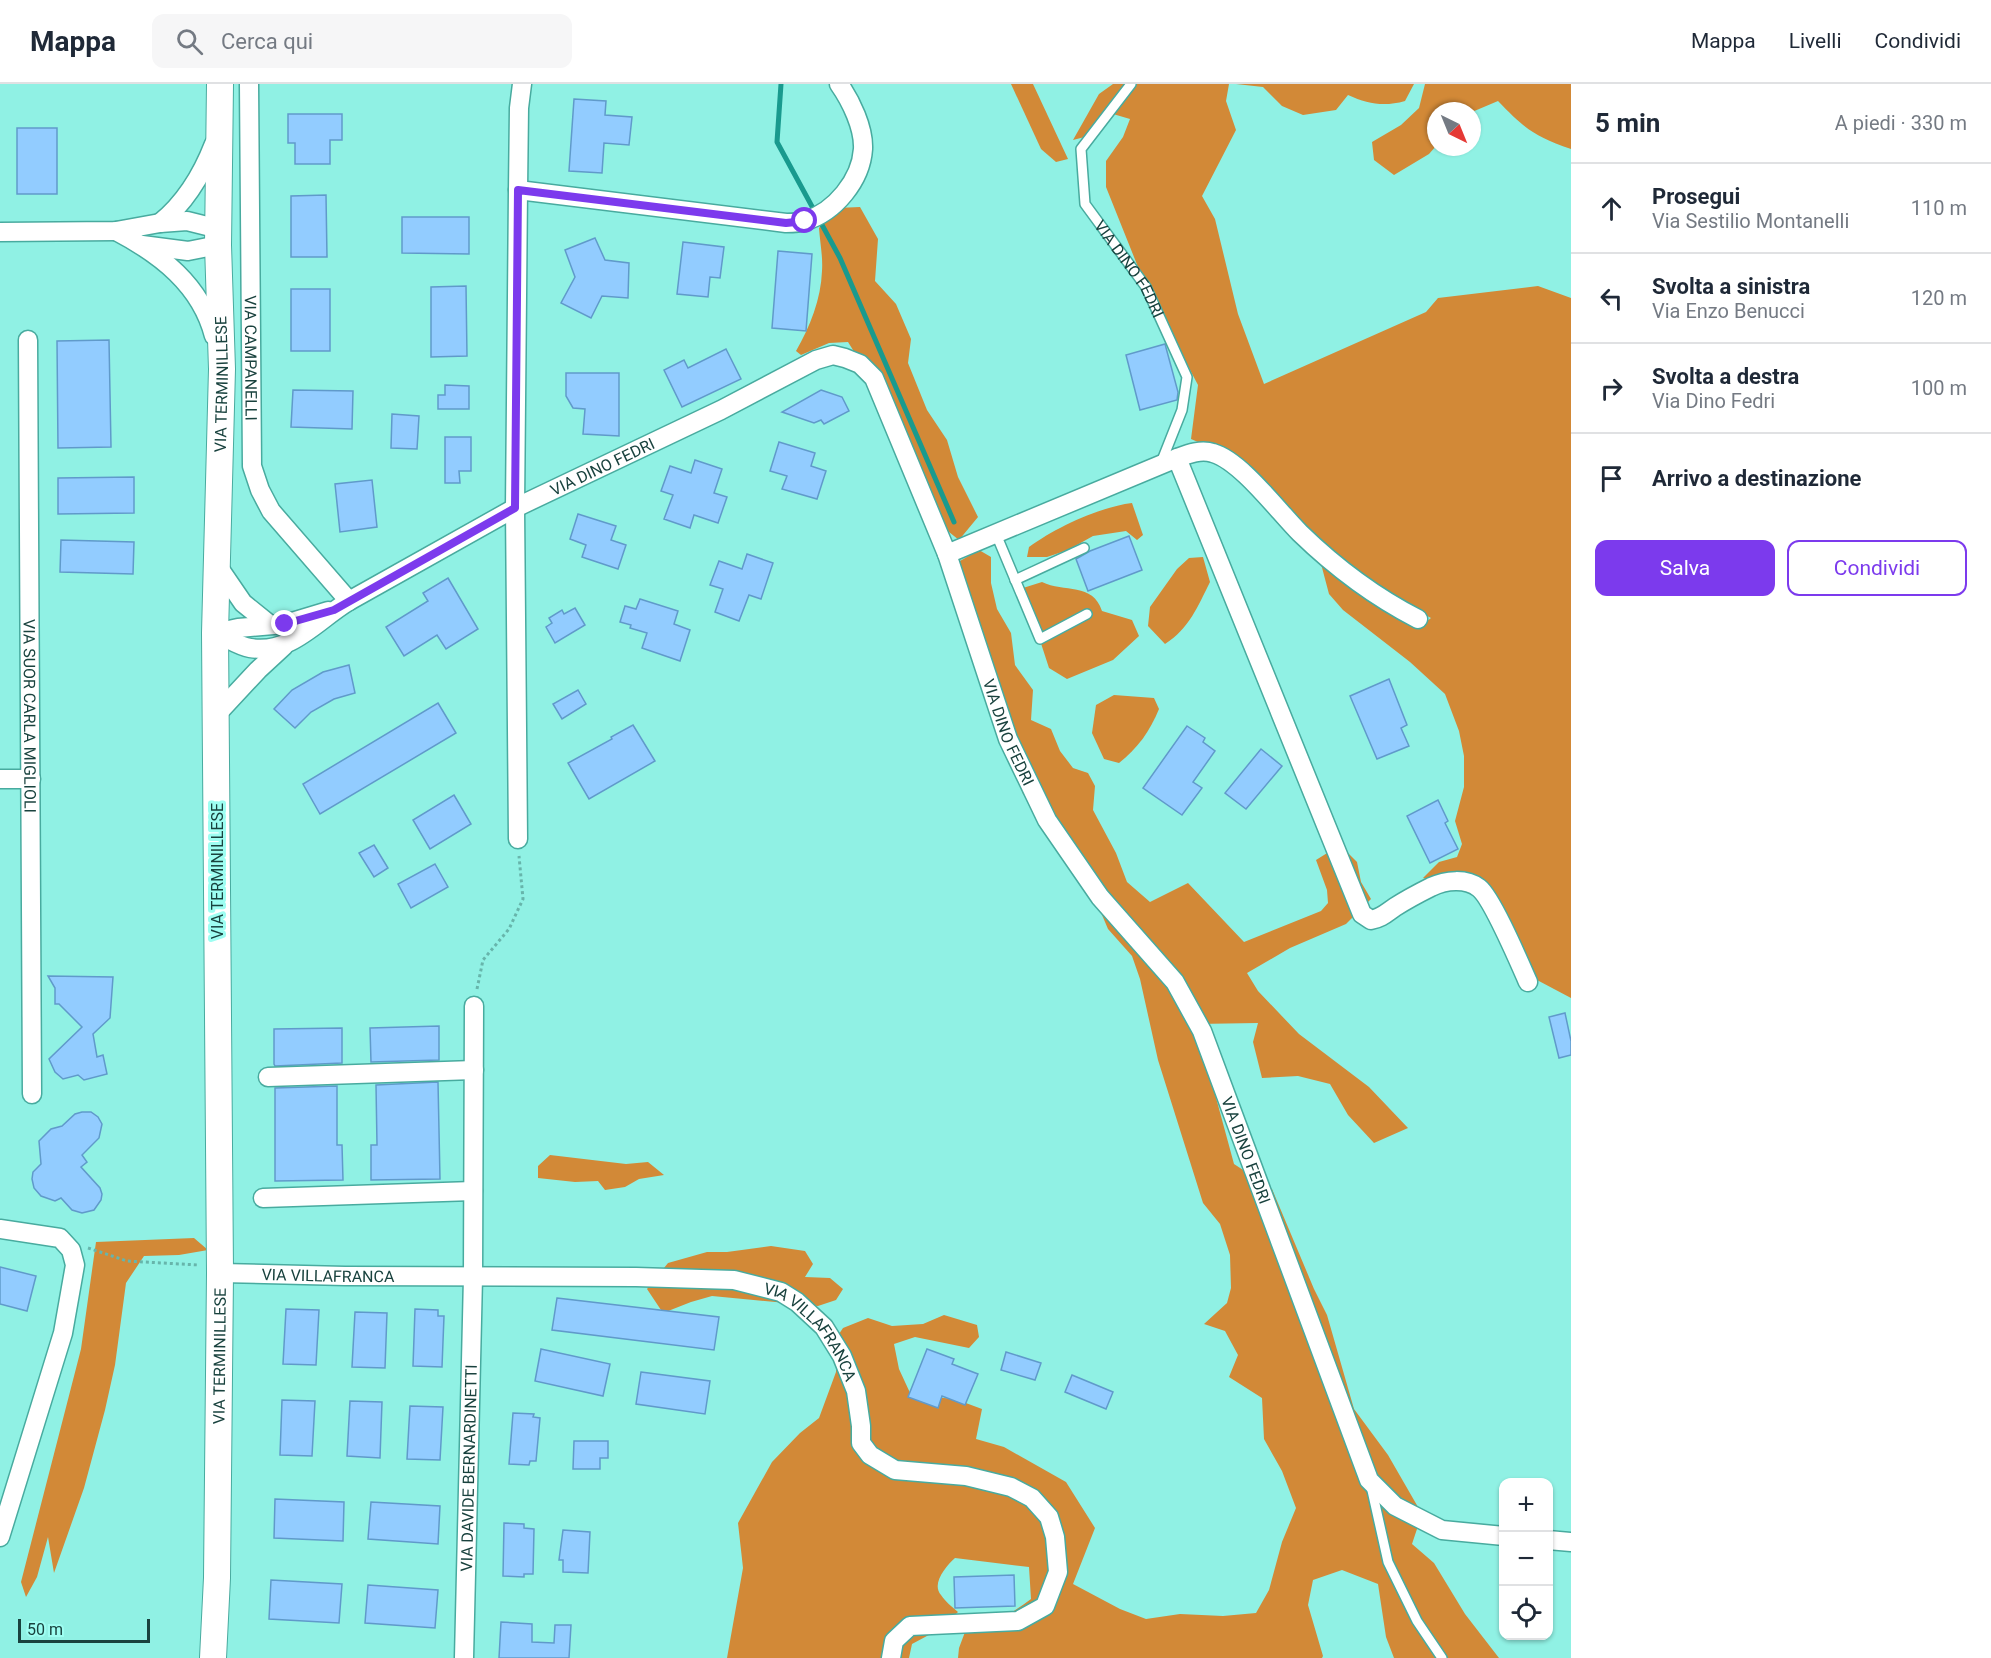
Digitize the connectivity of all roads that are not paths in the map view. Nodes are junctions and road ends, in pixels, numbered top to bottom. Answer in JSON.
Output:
{"nodes":[{"id":1,"x":220,"y":84,"type":"edge"},
{"id":2,"x":249,"y":84,"type":"edge"},
{"id":3,"x":522,"y":84,"type":"edge"},
{"id":4,"x":839,"y":84,"type":"edge"},
{"id":5,"x":1131,"y":84,"type":"edge"},
{"id":6,"x":220,"y":129,"type":"junction"},
{"id":7,"x":518,"y":190,"type":"junction"},
{"id":8,"x":160,"y":223,"type":"junction"},
{"id":9,"x":116,"y":231,"type":"junction"},
{"id":10,"x":0,"y":232,"type":"edge"},
{"id":11,"x":218,"y":237,"type":"junction"},
{"id":12,"x":142,"y":245,"type":"junction"},
{"id":13,"x":28,"y":340,"type":"dead end"},
{"id":14,"x":222,"y":369,"type":"junction"},
{"id":15,"x":1169,"y":461,"type":"junction"},
{"id":16,"x":515,"y":508,"type":"junction"},
{"id":17,"x":996,"y":534,"type":"junction"},
{"id":18,"x":1084,"y":548,"type":"dead end"},
{"id":19,"x":947,"y":554,"type":"junction"},
{"id":20,"x":216,"y":565,"type":"junction"},
{"id":21,"x":1015,"y":580,"type":"junction"},
{"id":22,"x":341,"y":605,"type":"junction"},
{"id":23,"x":1087,"y":614,"type":"dead end"},
{"id":24,"x":1418,"y":619,"type":"dead end"},
{"id":25,"x":268,"y":624,"type":"junction"},
{"id":26,"x":215,"y":633,"type":"junction"},
{"id":27,"x":288,"y":642,"type":"junction"},
{"id":28,"x":216,"y":715,"type":"junction"},
{"id":29,"x":0,"y":779,"type":"edge"},
{"id":30,"x":31,"y":779,"type":"junction"},
{"id":31,"x":518,"y":839,"type":"road end"},
{"id":32,"x":1528,"y":982,"type":"dead end"},
{"id":33,"x":474,"y":1006,"type":"road end"},
{"id":34,"x":474,"y":1070,"type":"junction"},
{"id":35,"x":268,"y":1077,"type":"dead end"},
{"id":36,"x":32,"y":1094,"type":"dead end"},
{"id":37,"x":473,"y":1191,"type":"junction"},
{"id":38,"x":263,"y":1197,"type":"dead end"},
{"id":39,"x":0,"y":1229,"type":"edge"},
{"id":40,"x":220,"y":1273,"type":"junction"},
{"id":41,"x":473,"y":1277,"type":"junction"},
{"id":42,"x":1369,"y":1480,"type":"junction"},
{"id":43,"x":1499,"y":1536,"type":"edge"},
{"id":44,"x":0,"y":1537,"type":"edge"},
{"id":45,"x":1553,"y":1540,"type":"edge"},
{"id":46,"x":1571,"y":1542,"type":"edge"},
{"id":47,"x":213,"y":1658,"type":"edge"},
{"id":48,"x":464,"y":1658,"type":"edge"},
{"id":49,"x":891,"y":1658,"type":"edge"},
{"id":50,"x":1442,"y":1658,"type":"edge"}],
"edges":[{"from":1,"to":6,"type":"main road","name":"VIA TERMINILLESE"},
{"from":2,"to":22,"type":"street","name":"VIA CAMPANELLI"},
{"from":3,"to":7,"type":"street"},
{"from":4,"to":7,"type":"street"},
{"from":5,"to":15,"type":"lane","name":"VIA DINO FEDRI"},
{"from":6,"to":8,"type":"street"},
{"from":6,"to":11,"type":"main road","name":"VIA TERMINILLESE"},
{"from":7,"to":16,"type":"street"},
{"from":8,"to":9,"type":"street"},
{"from":8,"to":11,"type":"street"},
{"from":9,"to":10,"type":"street"},
{"from":9,"to":12,"type":"street"},
{"from":11,"to":12,"type":"street"},
{"from":11,"to":14,"type":"main road","name":"VIA TERMINILLESE"},
{"from":12,"to":14,"type":"street"},
{"from":13,"to":30,"type":"street","name":"VIA SUOR CARLA MIGLIOLI"},
{"from":14,"to":20,"type":"main road","name":"VIA TERMINILLESE"},
{"from":15,"to":17,"type":"street"},
{"from":15,"to":24,"type":"street"},
{"from":15,"to":32,"type":"street"},
{"from":16,"to":19,"type":"street","name":"VIA DINO FEDRI"},
{"from":16,"to":22,"type":"street","name":"VIA DINO FEDRI"},
{"from":16,"to":31,"type":"street"},
{"from":17,"to":19,"type":"street"},
{"from":17,"to":21,"type":"lane"},
{"from":18,"to":21,"type":"lane"},
{"from":19,"to":42,"type":"street","name":"VIA DINO FEDRI"},
{"from":20,"to":25,"type":"street"},
{"from":20,"to":26,"type":"main road","name":"VIA TERMINILLESE"},
{"from":21,"to":23,"type":"lane"},
{"from":22,"to":25,"type":"street","name":"VIA DINO FEDRI"},
{"from":22,"to":27,"type":"street","name":"VIA DINO FEDRI"},
{"from":25,"to":26,"type":"street","name":"VIA DINO FEDRI"},
{"from":26,"to":27,"type":"street","name":"VIA DINO FEDRI"},
{"from":26,"to":28,"type":"main road","name":"VIA TERMINILLESE"},
{"from":27,"to":28,"type":"street","name":"VIA DINO FEDRI"},
{"from":28,"to":40,"type":"main road","name":"VIA TERMINILLESE"},
{"from":29,"to":30,"type":"street"},
{"from":30,"to":36,"type":"street","name":"VIA SUOR CARLA MIGLIOLI"},
{"from":33,"to":34,"type":"street","name":"VIA DAVIDE BERNARDINETTI"},
{"from":34,"to":35,"type":"street"},
{"from":34,"to":37,"type":"street","name":"VIA DAVIDE BERNARDINETTI"},
{"from":37,"to":38,"type":"street"},
{"from":37,"to":41,"type":"street","name":"VIA DAVIDE BERNARDINETTI"},
{"from":39,"to":44,"type":"street"},
{"from":40,"to":41,"type":"street","name":"VIA VILLAFRANCA"},
{"from":40,"to":47,"type":"main road","name":"VIA TERMINILLESE"},
{"from":41,"to":48,"type":"street","name":"VIA DAVIDE BERNARDINETTI"},
{"from":41,"to":49,"type":"street","name":"VIA VILLAFRANCA"},
{"from":42,"to":43,"type":"street","name":"VIA DINO FEDRI"},
{"from":42,"to":50,"type":"lane"},
{"from":45,"to":46,"type":"street"}]}
